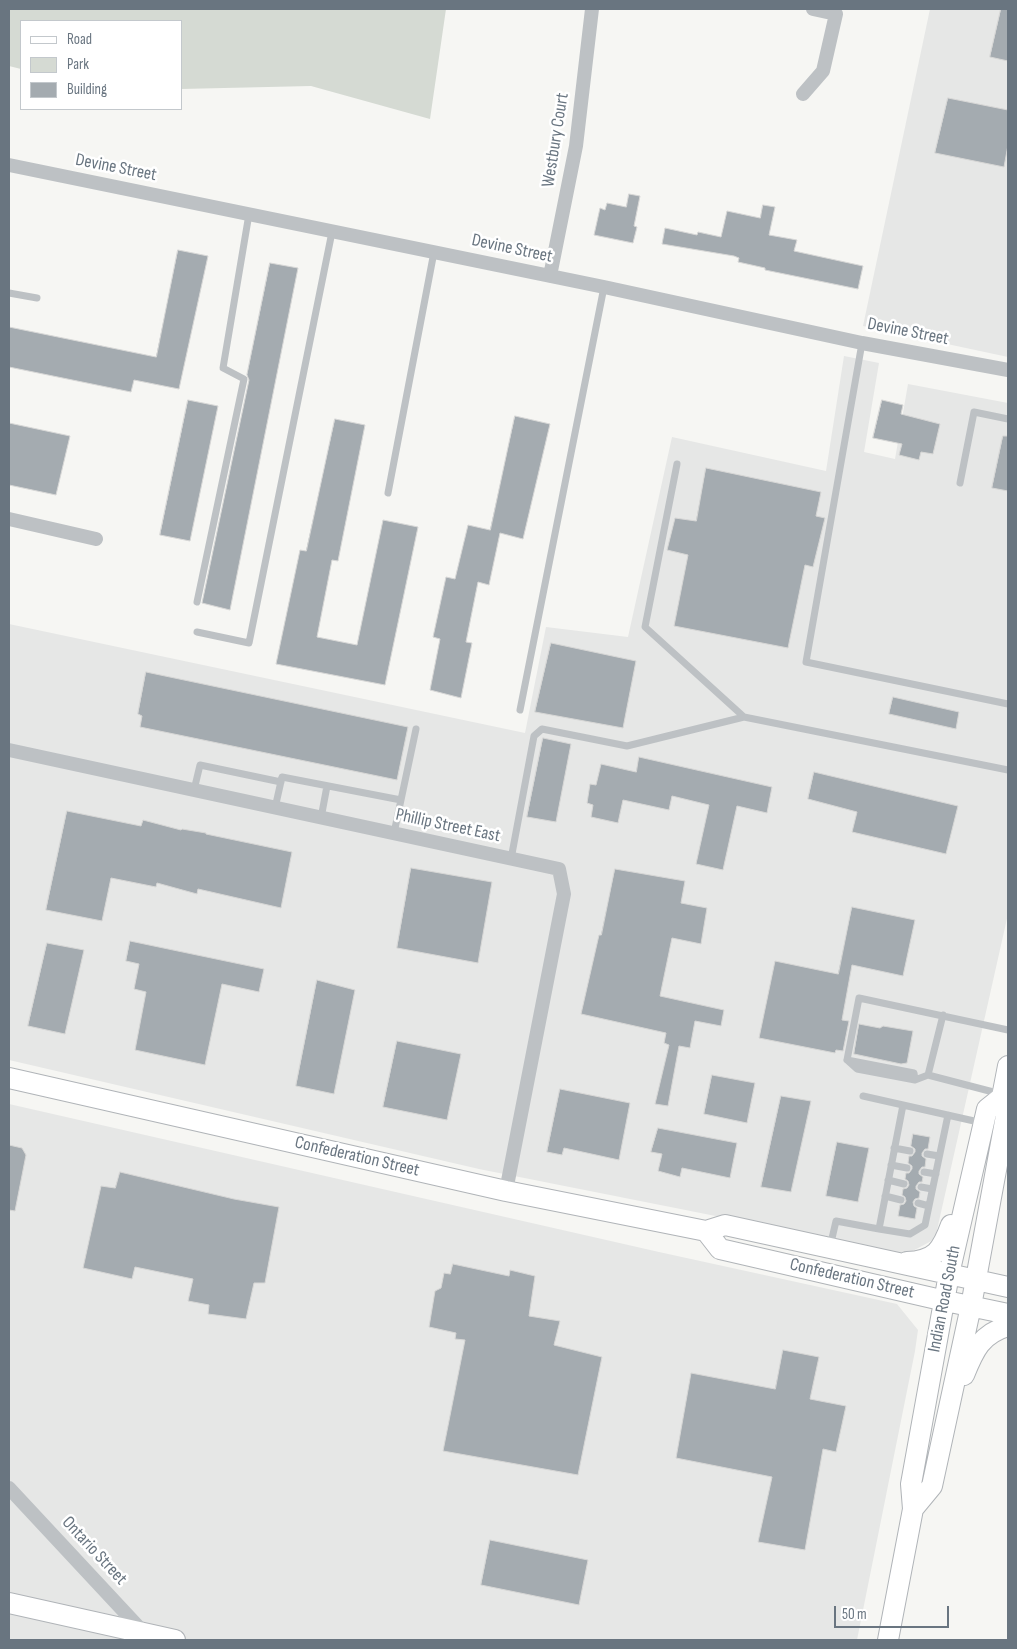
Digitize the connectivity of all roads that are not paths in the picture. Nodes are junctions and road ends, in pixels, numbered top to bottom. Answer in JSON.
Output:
{"nodes":[{"id":1,"x":592,"y":9,"type":"edge"},
{"id":2,"x":813,"y":9,"type":"edge"},
{"id":3,"x":803,"y":94,"type":"dead end"},
{"id":4,"x":9,"y":165,"type":"edge"},
{"id":5,"x":249,"y":214,"type":"junction"},
{"id":6,"x":332,"y":232,"type":"junction"},
{"id":7,"x":434,"y":252,"type":"junction"},
{"id":8,"x":550,"y":276,"type":"junction"},
{"id":9,"x":604,"y":286,"type":"junction"},
{"id":10,"x":9,"y":294,"type":"edge"},
{"id":11,"x":38,"y":298,"type":"dead end"},
{"id":12,"x":862,"y":343,"type":"junction"},
{"id":13,"x":1008,"y":370,"type":"edge"},
{"id":14,"x":1008,"y":419,"type":"edge"},
{"id":15,"x":677,"y":464,"type":"dead end"},
{"id":16,"x":960,"y":483,"type":"dead end"},
{"id":17,"x":388,"y":493,"type":"dead end"},
{"id":18,"x":9,"y":519,"type":"edge"},
{"id":19,"x":96,"y":539,"type":"dead end"},
{"id":20,"x":198,"y":602,"type":"dead end"},
{"id":21,"x":197,"y":632,"type":"dead end"},
{"id":22,"x":1008,"y":704,"type":"edge"},
{"id":23,"x":520,"y":710,"type":"dead end"},
{"id":24,"x":744,"y":716,"type":"junction"},
{"id":25,"x":416,"y":729,"type":"dead end"},
{"id":26,"x":9,"y":750,"type":"edge"},
{"id":27,"x":1008,"y":770,"type":"edge"},
{"id":28,"x":281,"y":782,"type":"junction"},
{"id":29,"x":327,"y":786,"type":"junction"},
{"id":30,"x":194,"y":790,"type":"junction"},
{"id":31,"x":401,"y":800,"type":"junction"},
{"id":32,"x":275,"y":808,"type":"junction"},
{"id":33,"x":321,"y":818,"type":"junction"},
{"id":34,"x":394,"y":833,"type":"junction"},
{"id":35,"x":511,"y":859,"type":"junction"},
{"id":36,"x":943,"y":1015,"type":"junction"},
{"id":37,"x":1008,"y":1030,"type":"edge"},
{"id":38,"x":1008,"y":1066,"type":"edge"},
{"id":39,"x":928,"y":1075,"type":"junction"},
{"id":40,"x":9,"y":1078,"type":"edge"},
{"id":41,"x":864,"y":1096,"type":"dead end"},
{"id":42,"x":1002,"y":1096,"type":"junction"},
{"id":43,"x":902,"y":1105,"type":"junction"},
{"id":44,"x":948,"y":1115,"type":"junction"},
{"id":45,"x":983,"y":1123,"type":"junction"},
{"id":46,"x":894,"y":1148,"type":"junction"},
{"id":47,"x":910,"y":1150,"type":"dead end"},
{"id":48,"x":977,"y":1150,"type":"junction"},
{"id":49,"x":927,"y":1154,"type":"dead end"},
{"id":50,"x":940,"y":1156,"type":"junction"},
{"id":51,"x":891,"y":1165,"type":"junction"},
{"id":52,"x":907,"y":1168,"type":"dead end"},
{"id":53,"x":924,"y":1172,"type":"dead end"},
{"id":54,"x":936,"y":1174,"type":"junction"},
{"id":55,"x":888,"y":1180,"type":"junction"},
{"id":56,"x":904,"y":1184,"type":"dead end"},
{"id":57,"x":921,"y":1187,"type":"dead end"},
{"id":58,"x":932,"y":1189,"type":"junction"},
{"id":59,"x":506,"y":1191,"type":"junction"},
{"id":60,"x":885,"y":1196,"type":"junction"},
{"id":61,"x":901,"y":1200,"type":"dead end"},
{"id":62,"x":918,"y":1203,"type":"dead end"},
{"id":63,"x":929,"y":1206,"type":"junction"},
{"id":64,"x":879,"y":1229,"type":"junction"},
{"id":65,"x":706,"y":1230,"type":"junction"},
{"id":66,"x":830,"y":1248,"type":"junction"},
{"id":67,"x":898,"y":1263,"type":"junction"},
{"id":68,"x":949,"y":1274,"type":"junction"},
{"id":69,"x":975,"y":1280,"type":"junction"},
{"id":70,"x":1008,"y":1287,"type":"edge"},
{"id":71,"x":944,"y":1300,"type":"junction"},
{"id":72,"x":971,"y":1306,"type":"junction"},
{"id":73,"x":1008,"y":1314,"type":"edge"},
{"id":74,"x":1008,"y":1326,"type":"edge"},
{"id":75,"x":941,"y":1443,"type":"junction"},
{"id":76,"x":9,"y":1488,"type":"edge"},
{"id":77,"x":913,"y":1509,"type":"junction"},
{"id":78,"x":9,"y":1602,"type":"edge"},
{"id":79,"x":148,"y":1637,"type":"edge"},
{"id":80,"x":888,"y":1638,"type":"edge"},
{"id":81,"x":175,"y":1640,"type":"edge"}],
"edges":[{"from":1,"to":8,"type":"street","name":"Westbury Court"},
{"from":2,"to":3,"type":"street"},
{"from":4,"to":5,"type":"street","name":"Devine Street"},
{"from":5,"to":6,"type":"street","name":"Devine Street"},
{"from":5,"to":20,"type":"lane"},
{"from":6,"to":7,"type":"street","name":"Devine Street"},
{"from":6,"to":21,"type":"lane"},
{"from":7,"to":8,"type":"street","name":"Devine Street"},
{"from":7,"to":17,"type":"lane"},
{"from":8,"to":9,"type":"street","name":"Devine Street"},
{"from":9,"to":12,"type":"street","name":"Devine Street"},
{"from":9,"to":23,"type":"lane"},
{"from":10,"to":11,"type":"lane"},
{"from":12,"to":13,"type":"street","name":"Devine Street"},
{"from":12,"to":22,"type":"lane"},
{"from":14,"to":16,"type":"lane"},
{"from":15,"to":24,"type":"lane"},
{"from":18,"to":19,"type":"street"},
{"from":24,"to":27,"type":"lane"},
{"from":24,"to":35,"type":"lane"},
{"from":25,"to":31,"type":"lane"},
{"from":26,"to":30,"type":"street","name":"Phillip Street East"},
{"from":28,"to":29,"type":"lane"},
{"from":28,"to":30,"type":"lane"},
{"from":28,"to":32,"type":"lane"},
{"from":29,"to":31,"type":"lane"},
{"from":29,"to":33,"type":"lane"},
{"from":30,"to":32,"type":"street","name":"Phillip Street East"},
{"from":31,"to":34,"type":"lane"},
{"from":32,"to":33,"type":"street","name":"Phillip Street East"},
{"from":33,"to":34,"type":"street","name":"Phillip Street East"},
{"from":34,"to":35,"type":"street","name":"Phillip Street East"},
{"from":35,"to":59,"type":"street","name":"Phillip Street East"},
{"from":36,"to":37,"type":"lane"},
{"from":36,"to":39,"type":"lane"},
{"from":36,"to":39,"type":"lane"},
{"from":38,"to":42,"type":"main road","name":"Indian Road South"},
{"from":39,"to":42,"type":"lane"},
{"from":40,"to":59,"type":"main road","name":"Confederation Street"},
{"from":41,"to":43,"type":"lane"},
{"from":42,"to":45,"type":"main road","name":"Indian Road South"},
{"from":42,"to":69,"type":"main road","name":"Indian Road South"},
{"from":43,"to":44,"type":"lane"},
{"from":43,"to":46,"type":"lane"},
{"from":44,"to":45,"type":"lane"},
{"from":44,"to":50,"type":"lane"},
{"from":45,"to":48,"type":"main road","name":"Indian Road South"},
{"from":46,"to":47,"type":"lane"},
{"from":46,"to":51,"type":"lane"},
{"from":48,"to":67,"type":"main road"},
{"from":48,"to":68,"type":"main road","name":"Indian Road South"},
{"from":49,"to":50,"type":"lane"},
{"from":50,"to":54,"type":"lane"},
{"from":51,"to":52,"type":"lane"},
{"from":51,"to":55,"type":"lane"},
{"from":53,"to":54,"type":"lane"},
{"from":54,"to":58,"type":"lane"},
{"from":55,"to":56,"type":"lane"},
{"from":55,"to":60,"type":"lane"},
{"from":57,"to":58,"type":"lane"},
{"from":58,"to":63,"type":"lane"},
{"from":59,"to":65,"type":"main road","name":"Confederation Street"},
{"from":60,"to":61,"type":"lane"},
{"from":60,"to":64,"type":"lane"},
{"from":62,"to":63,"type":"lane"},
{"from":63,"to":64,"type":"lane"},
{"from":64,"to":66,"type":"lane"},
{"from":65,"to":66,"type":"main road","name":"Confederation Street"},
{"from":65,"to":71,"type":"main road","name":"Confederation Street"},
{"from":66,"to":67,"type":"main road","name":"Confederation Street"},
{"from":67,"to":68,"type":"main road","name":"Confederation Street"},
{"from":68,"to":69,"type":"main road","name":"Confederation Street"},
{"from":68,"to":71,"type":"main road","name":"Indian Road South"},
{"from":69,"to":70,"type":"main road","name":"Confederation Street"},
{"from":69,"to":72,"type":"main road","name":"Indian Road South"},
{"from":71,"to":72,"type":"main road","name":"Confederation Street"},
{"from":71,"to":77,"type":"main road","name":"Indian Road South"},
{"from":72,"to":73,"type":"main road","name":"Confederation Street"},
{"from":72,"to":75,"type":"main road","name":"Indian Road South"},
{"from":74,"to":75,"type":"main road"},
{"from":75,"to":77,"type":"main road","name":"Indian Road South"},
{"from":76,"to":79,"type":"street","name":"Ontario Street"},
{"from":77,"to":80,"type":"main road","name":"Indian Road South"},
{"from":78,"to":79,"type":"main road"},
{"from":79,"to":81,"type":"main road"}]}
